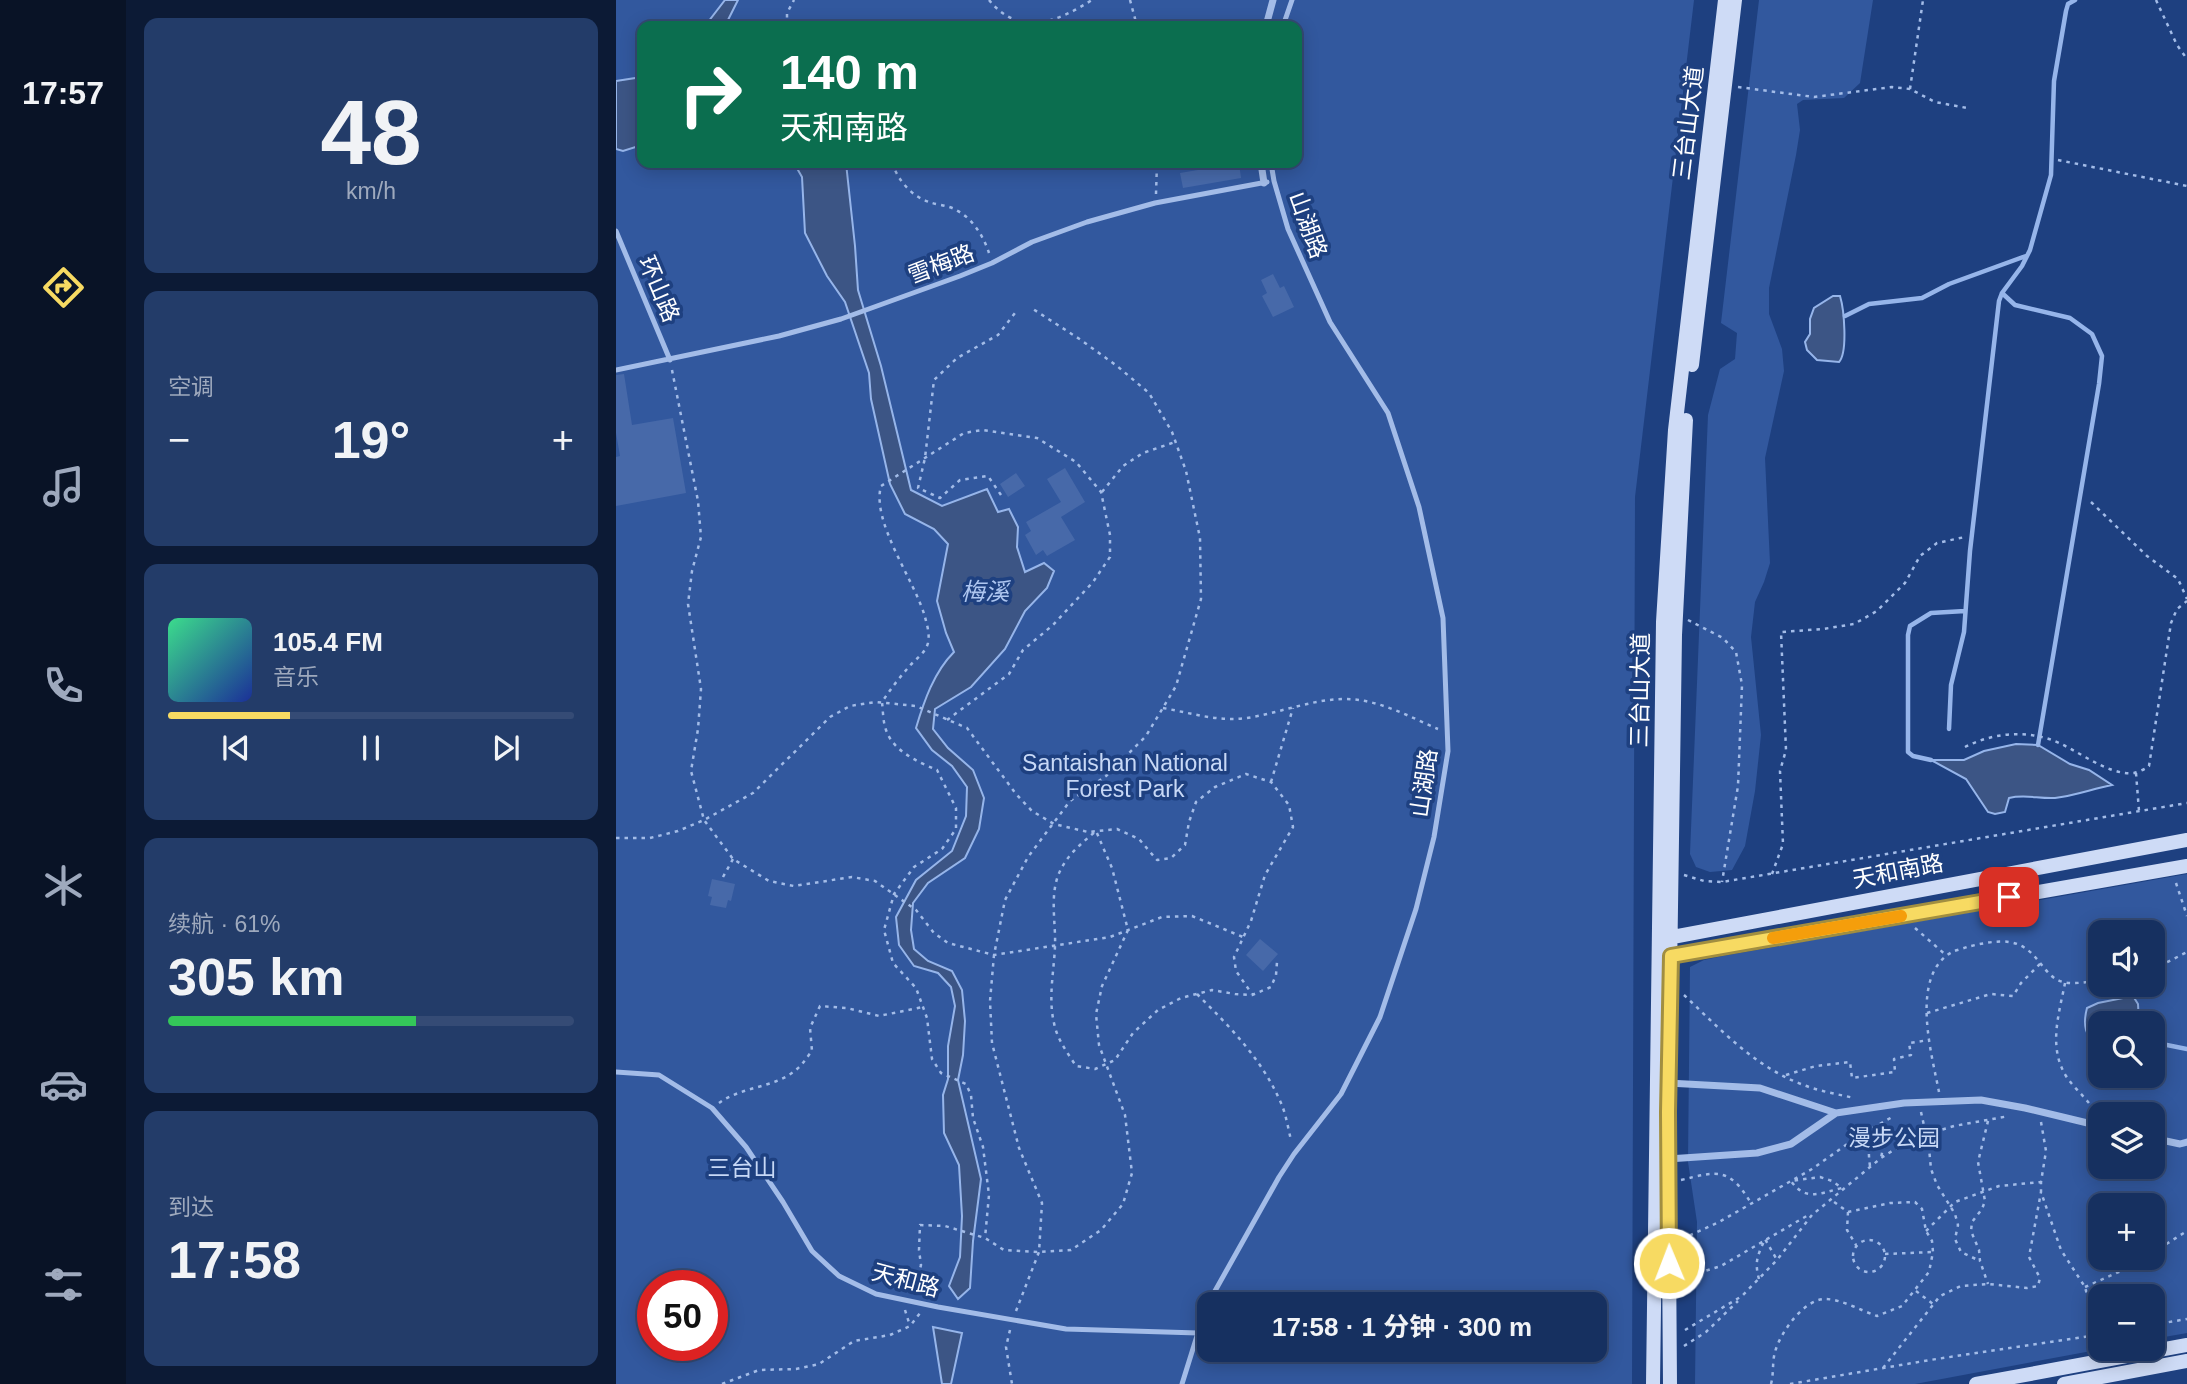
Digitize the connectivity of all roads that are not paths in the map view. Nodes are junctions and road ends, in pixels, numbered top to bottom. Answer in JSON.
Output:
{"nodes":[{"id":1,"x":1273,"y":0,"type":"edge"},
{"id":2,"x":1292,"y":0,"type":"edge"},
{"id":3,"x":1725,"y":0,"type":"edge"},
{"id":4,"x":1735,"y":0,"type":"edge"},
{"id":5,"x":1267,"y":21,"type":"edge"},
{"id":6,"x":1285,"y":21,"type":"edge"},
{"id":7,"x":1262,"y":168,"type":"edge"},
{"id":8,"x":1272,"y":168,"type":"edge"},
{"id":9,"x":1274,"y":181,"type":"junction"},
{"id":10,"x":1264,"y":183,"type":"junction"},
{"id":11,"x":616,"y":231,"type":"edge"},
{"id":12,"x":670,"y":360,"type":"junction"},
{"id":13,"x":616,"y":370,"type":"edge"},
{"id":14,"x":2187,"y":840,"type":"edge"},
{"id":15,"x":2187,"y":866,"type":"edge"},
{"id":16,"x":1665,"y":938,"type":"junction"},
{"id":17,"x":1664,"y":958,"type":"junction"},
{"id":18,"x":616,"y":1072,"type":"edge"},
{"id":19,"x":1668,"y":1083,"type":"junction"},
{"id":20,"x":1836,"y":1113,"type":"junction"},
{"id":21,"x":2088,"y":1123,"type":"edge"},
{"id":22,"x":2165,"y":1141,"type":"edge"},
{"id":23,"x":2187,"y":1142,"type":"edge"},
{"id":24,"x":1668,"y":1159,"type":"junction"},
{"id":25,"x":1215,"y":1292,"type":"edge"},
{"id":26,"x":1197,"y":1333,"type":"edge"},
{"id":27,"x":1197,"y":1336,"type":"edge"},
{"id":28,"x":2187,"y":1345,"type":"edge"},
{"id":29,"x":2187,"y":1361,"type":"edge"},
{"id":30,"x":1182,"y":1384,"type":"edge"},
{"id":31,"x":1653,"y":1384,"type":"edge"},
{"id":32,"x":1670,"y":1384,"type":"edge"},
{"id":33,"x":1976,"y":1384,"type":"edge"},
{"id":34,"x":2064,"y":1384,"type":"edge"}],
"edges":[{"from":1,"to":5,"type":"street"},
{"from":2,"to":6,"type":"lane"},
{"from":3,"to":16,"type":"main road","name":"三台山大道"},
{"from":4,"to":16,"type":"main road","name":"三台山大道"},
{"from":7,"to":10,"type":"street"},
{"from":8,"to":9,"type":"lane","name":"山湖路"},
{"from":9,"to":10,"type":"lane","name":"雪梅路"},
{"from":9,"to":25,"type":"lane","name":"山湖路"},
{"from":10,"to":12,"type":"lane","name":"雪梅路"},
{"from":11,"to":12,"type":"lane","name":"环山路"},
{"from":12,"to":13,"type":"lane","name":"雪梅路"},
{"from":14,"to":16,"type":"main road","name":"天和南路"},
{"from":15,"to":17,"type":"main road","name":"天和南路"},
{"from":16,"to":17,"type":"main road","name":"三台山大道"},
{"from":17,"to":19,"type":"main road","name":"三台山大道"},
{"from":17,"to":31,"type":"main road","name":"三台山大道"},
{"from":18,"to":26,"type":"lane","name":"天和路"},
{"from":19,"to":20,"type":"street"},
{"from":19,"to":24,"type":"main road","name":"三台山大道"},
{"from":20,"to":21,"type":"street"},
{"from":20,"to":24,"type":"street"},
{"from":22,"to":23,"type":"street"},
{"from":24,"to":32,"type":"main road","name":"三台山大道"},
{"from":27,"to":30,"type":"lane","name":"山湖路"},
{"from":28,"to":33,"type":"main road"},
{"from":29,"to":34,"type":"main road"}]}
